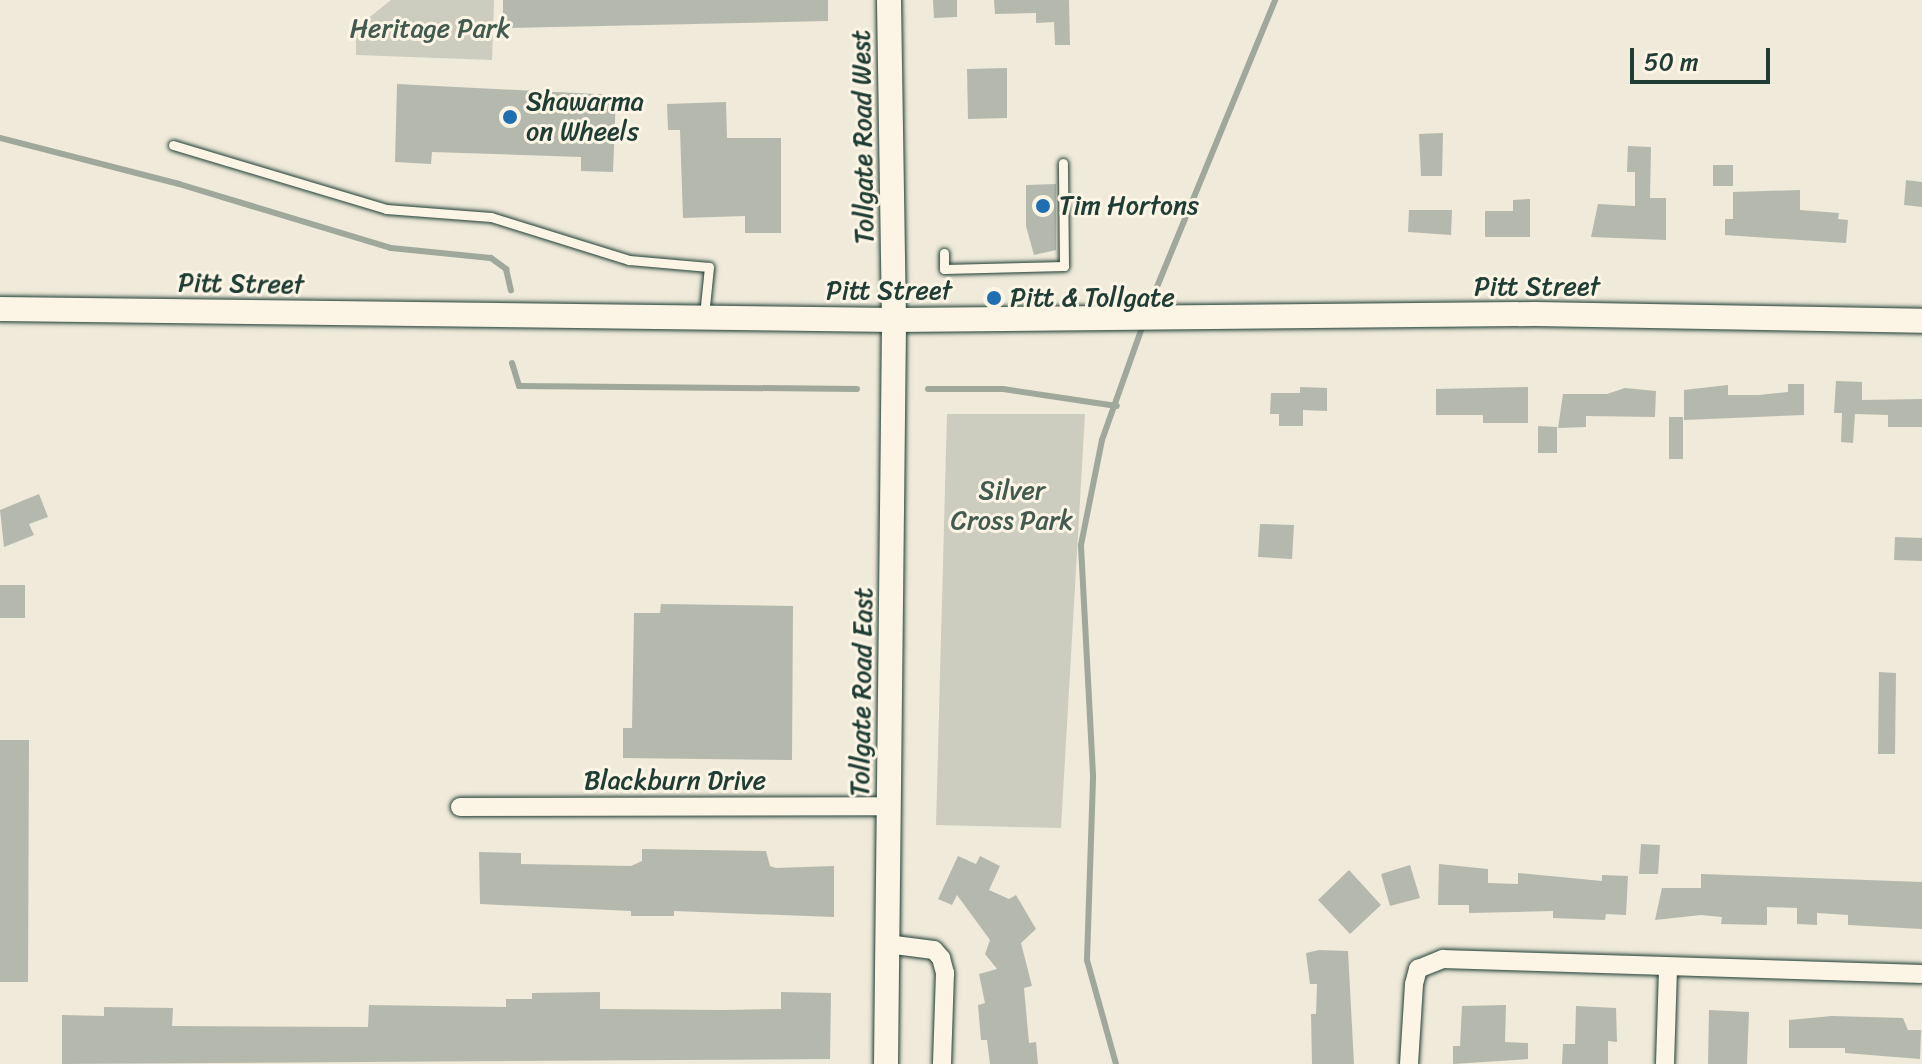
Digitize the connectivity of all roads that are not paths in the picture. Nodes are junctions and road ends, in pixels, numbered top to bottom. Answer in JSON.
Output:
{"nodes":[{"id":1,"x":889,"y":0,"type":"edge"},
{"id":2,"x":173,"y":145,"type":"dead end"},
{"id":3,"x":1063,"y":163,"type":"dead end"},
{"id":4,"x":944,"y":253,"type":"dead end"},
{"id":5,"x":0,"y":309,"type":"edge"},
{"id":6,"x":703,"y":318,"type":"junction"},
{"id":7,"x":894,"y":320,"type":"junction"},
{"id":8,"x":1922,"y":321,"type":"edge"},
{"id":9,"x":889,"y":806,"type":"junction"},
{"id":10,"x":460,"y":807,"type":"dead end"},
{"id":11,"x":887,"y":944,"type":"junction"},
{"id":12,"x":1668,"y":968,"type":"junction"},
{"id":13,"x":1922,"y":974,"type":"edge"},
{"id":14,"x":886,"y":1064,"type":"edge"},
{"id":15,"x":942,"y":1064,"type":"edge"},
{"id":16,"x":1409,"y":1064,"type":"edge"},
{"id":17,"x":1665,"y":1064,"type":"edge"}],
"edges":[{"from":1,"to":7,"type":"street","name":"Tollgate Road West"},
{"from":2,"to":6,"type":"lane"},
{"from":3,"to":4,"type":"lane"},
{"from":5,"to":6,"type":"street","name":"Pitt Street"},
{"from":6,"to":7,"type":"street","name":"Pitt Street"},
{"from":7,"to":8,"type":"street","name":"Pitt Street"},
{"from":7,"to":9,"type":"street","name":"Tollgate Road East"},
{"from":9,"to":10,"type":"street","name":"Blackburn Drive"},
{"from":9,"to":11,"type":"street","name":"Tollgate Road East"},
{"from":11,"to":14,"type":"street","name":"Tollgate Road East"},
{"from":11,"to":15,"type":"street"},
{"from":12,"to":13,"type":"street"},
{"from":12,"to":16,"type":"street"},
{"from":12,"to":17,"type":"street"}]}
